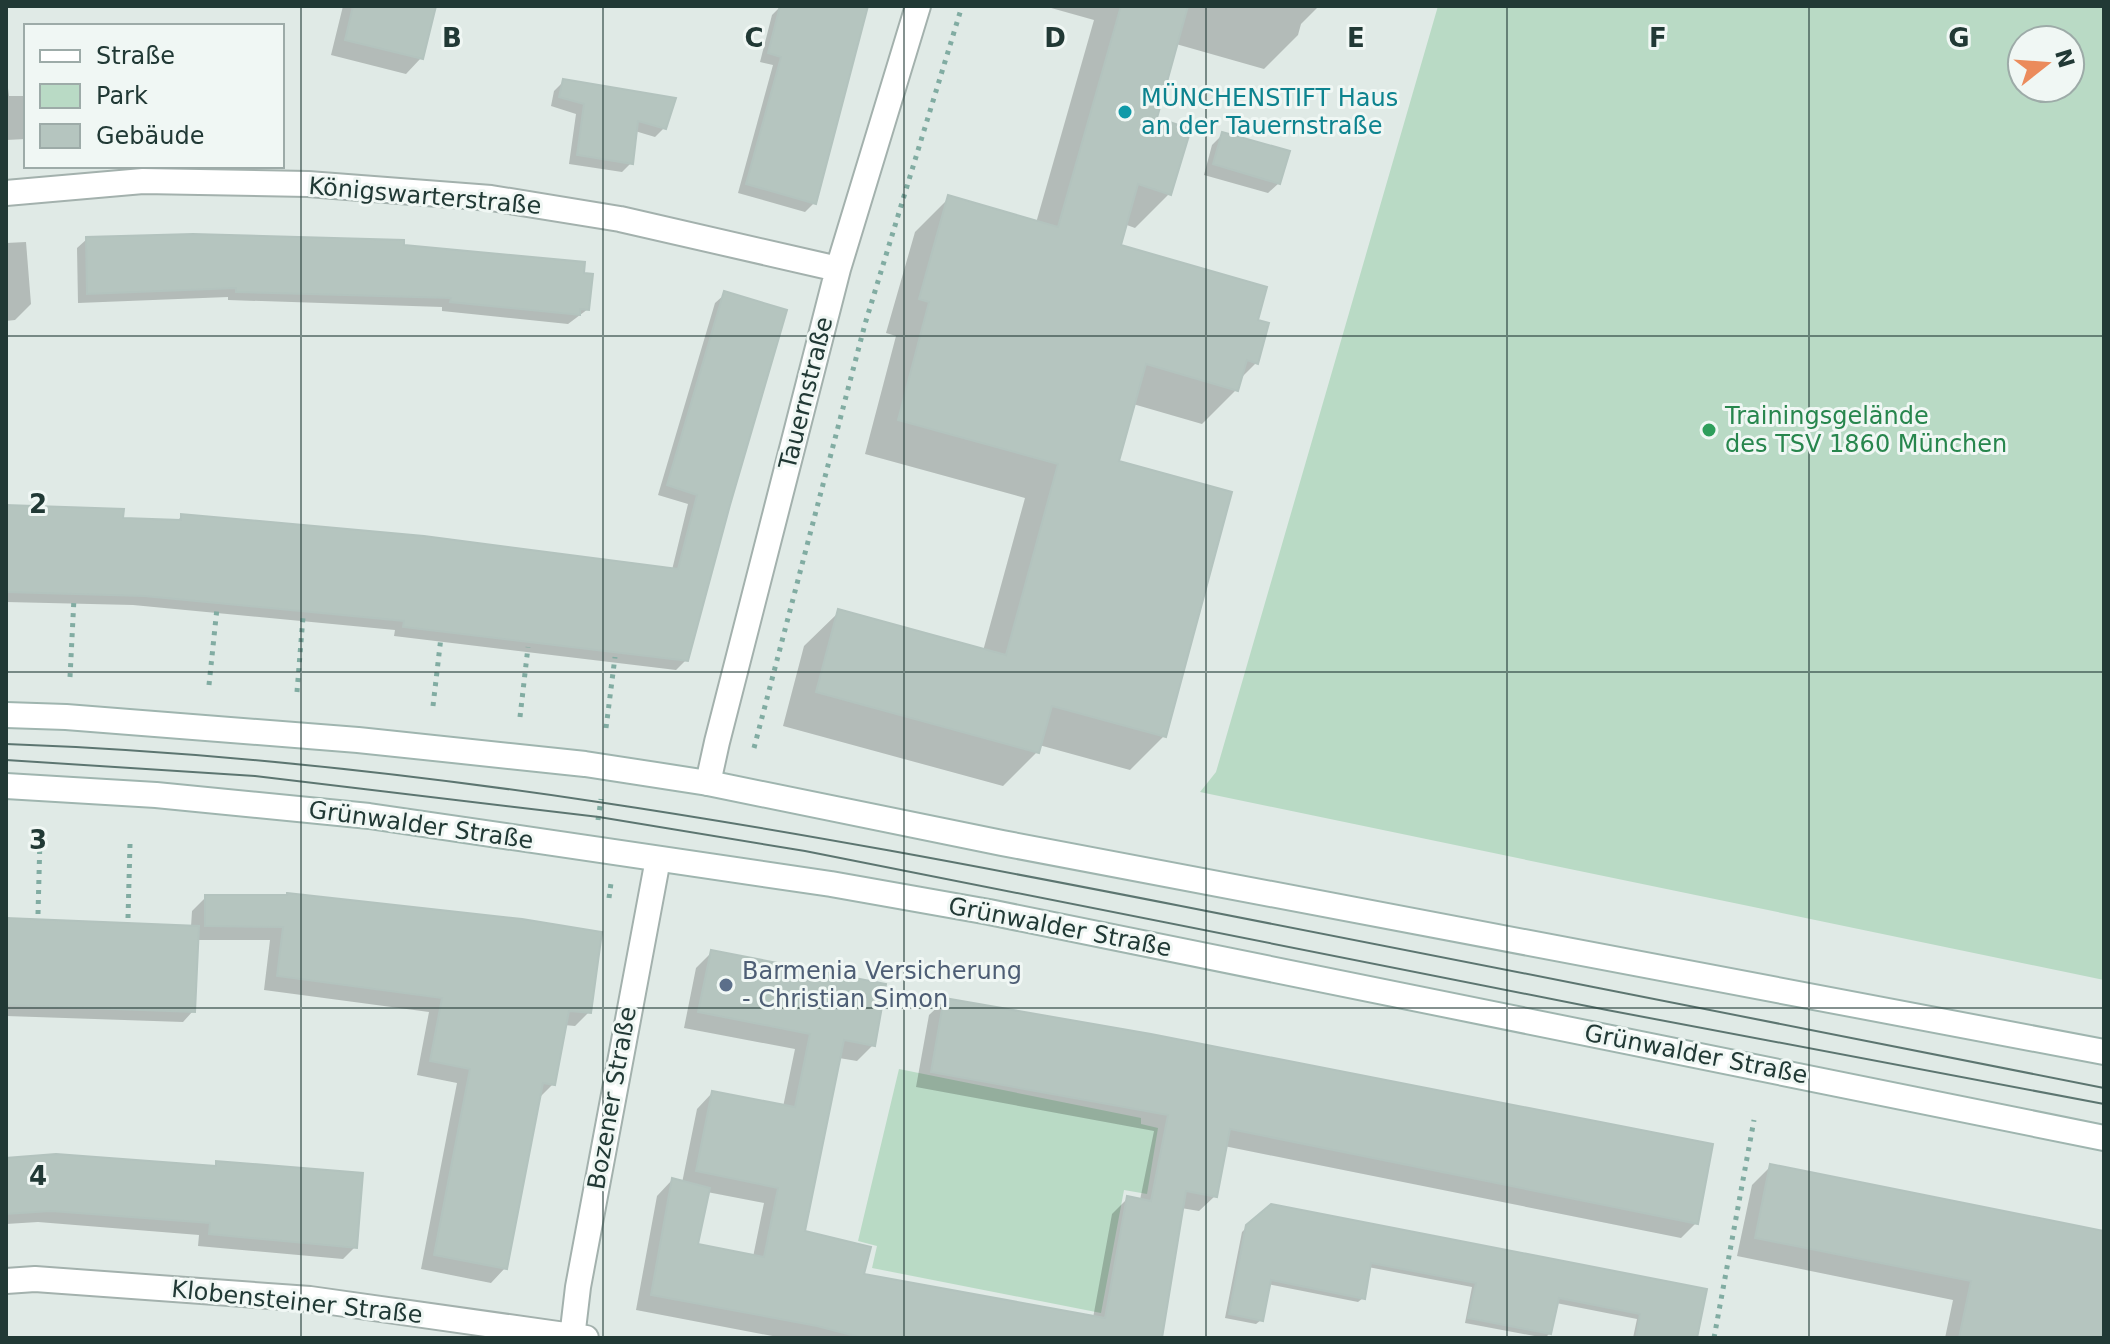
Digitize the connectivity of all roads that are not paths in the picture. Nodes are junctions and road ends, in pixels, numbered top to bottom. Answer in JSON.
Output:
{"nodes":[{"id":1,"x":918,"y":6,"type":"edge"},
{"id":2,"x":6,"y":193,"type":"edge"},
{"id":3,"x":838,"y":269,"type":"junction"},
{"id":4,"x":6,"y":715,"type":"edge"},
{"id":5,"x":708,"y":783,"type":"junction"},
{"id":6,"x":6,"y":786,"type":"edge"},
{"id":7,"x":658,"y":859,"type":"junction"},
{"id":8,"x":2104,"y":1052,"type":"edge"},
{"id":9,"x":2104,"y":1138,"type":"edge"},
{"id":10,"x":6,"y":1281,"type":"edge"},
{"id":11,"x":577,"y":1337,"type":"edge"}],
"edges":[{"from":1,"to":3,"type":"main road","name":"Tauernstraße"},
{"from":2,"to":3,"type":"main road","name":"Königswarterstraße"},
{"from":3,"to":5,"type":"main road","name":"Tauernstraße"},
{"from":4,"to":5,"type":"main road"},
{"from":5,"to":8,"type":"main road"},
{"from":6,"to":7,"type":"main road","name":"Grünwalder Straße"},
{"from":7,"to":9,"type":"main road","name":"Grünwalder Straße"},
{"from":7,"to":11,"type":"main road","name":"Bozener Straße"},
{"from":10,"to":11,"type":"main road","name":"Klobensteiner Straße"}]}
